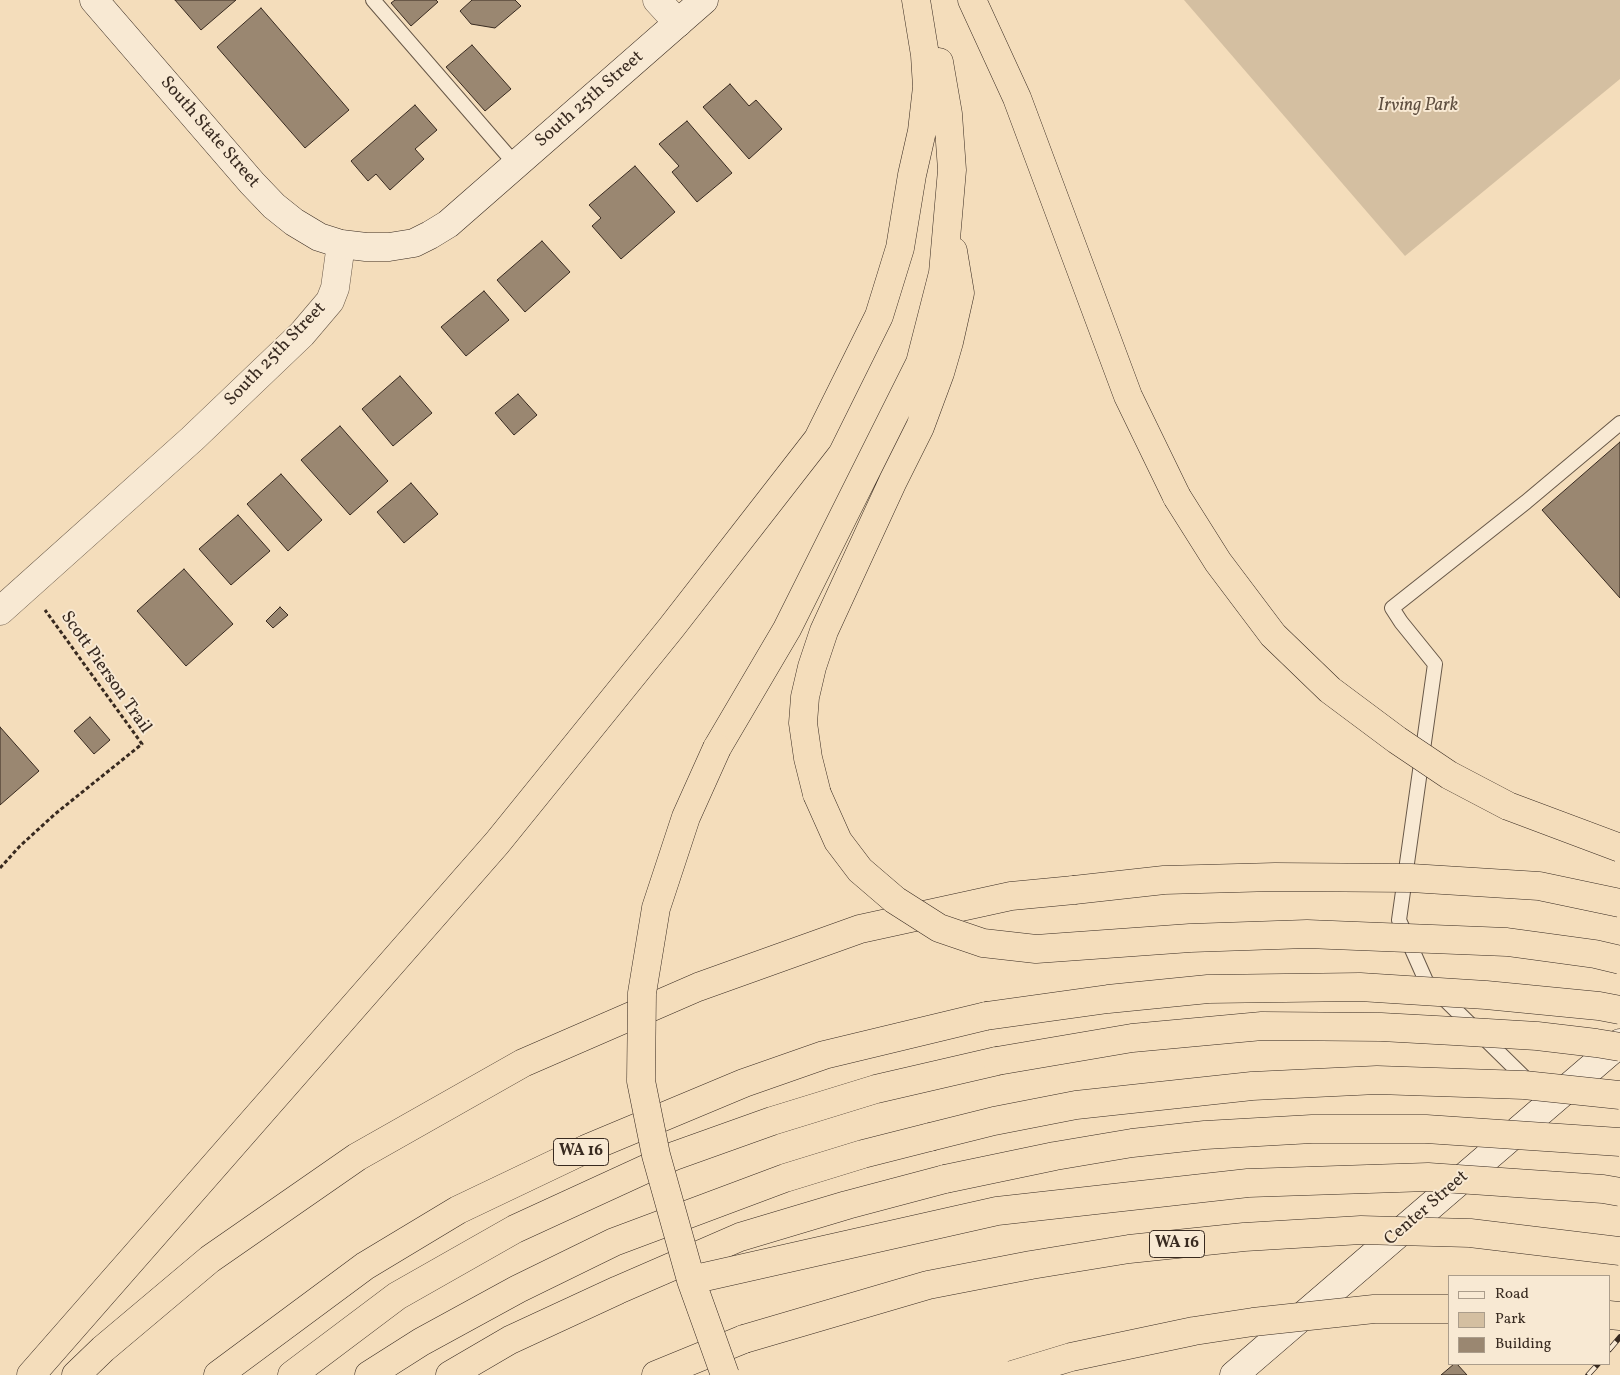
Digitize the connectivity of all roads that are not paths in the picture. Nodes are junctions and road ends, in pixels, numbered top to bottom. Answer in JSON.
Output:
{"nodes":[{"id":1,"x":94,"y":0,"type":"edge"},
{"id":2,"x":373,"y":0,"type":"edge"},
{"id":3,"x":657,"y":0,"type":"edge"},
{"id":4,"x":704,"y":0,"type":"edge"},
{"id":5,"x":916,"y":0,"type":"edge"},
{"id":6,"x":920,"y":0,"type":"edge"},
{"id":7,"x":972,"y":0,"type":"edge"},
{"id":8,"x":678,"y":23,"type":"junction"},
{"id":9,"x":516,"y":165,"type":"junction"},
{"id":10,"x":948,"y":222,"type":"junction"},
{"id":11,"x":341,"y":244,"type":"junction"},
{"id":12,"x":1620,"y":423,"type":"edge"},
{"id":13,"x":0,"y":611,"type":"edge"},
{"id":14,"x":1620,"y":848,"type":"edge"},
{"id":15,"x":1620,"y":903,"type":"edge"},
{"id":16,"x":1620,"y":960,"type":"edge"},
{"id":17,"x":1620,"y":1010,"type":"edge"},
{"id":18,"x":1620,"y":1042,"type":"edge"},
{"id":19,"x":1620,"y":1047,"type":"edge"},
{"id":20,"x":1620,"y":1096,"type":"edge"},
{"id":21,"x":1550,"y":1103,"type":"junction"},
{"id":22,"x":1620,"y":1142,"type":"edge"},
{"id":23,"x":1620,"y":1192,"type":"edge"},
{"id":24,"x":1620,"y":1250,"type":"edge"},
{"id":25,"x":691,"y":1280,"type":"junction"},
{"id":26,"x":1448,"y":1309,"type":"edge"},
{"id":27,"x":31,"y":1375,"type":"edge"},
{"id":28,"x":76,"y":1375,"type":"edge"},
{"id":29,"x":218,"y":1375,"type":"edge"},
{"id":30,"x":292,"y":1375,"type":"edge"},
{"id":31,"x":369,"y":1375,"type":"edge"},
{"id":32,"x":450,"y":1375,"type":"edge"},
{"id":33,"x":656,"y":1375,"type":"edge"},
{"id":34,"x":725,"y":1375,"type":"edge"},
{"id":35,"x":1012,"y":1375,"type":"edge"},
{"id":36,"x":1234,"y":1375,"type":"edge"}],
"edges":[{"from":1,"to":11,"type":"street","name":"South State Street"},
{"from":2,"to":9,"type":"lane"},
{"from":3,"to":8,"type":"street"},
{"from":4,"to":8,"type":"street","name":"South 25th Street"},
{"from":5,"to":27,"type":"highway"},
{"from":6,"to":10,"type":"highway"},
{"from":7,"to":14,"type":"highway","bridge":true},
{"from":8,"to":9,"type":"street","name":"South 25th Street"},
{"from":9,"to":11,"type":"street","name":"South 25th Street"},
{"from":10,"to":16,"type":"highway","bridge":true},
{"from":10,"to":25,"type":"highway","bridge":true},
{"from":11,"to":13,"type":"street","name":"South 25th Street"},
{"from":12,"to":21,"type":"lane"},
{"from":15,"to":28,"type":"highway","bridge":true},
{"from":17,"to":29,"type":"highway","number":"WA 16","bridge":true},
{"from":18,"to":21,"type":"street","name":"Center Street"},
{"from":19,"to":30,"type":"highway","bridge":true},
{"from":20,"to":31,"type":"highway","bridge":true},
{"from":21,"to":36,"type":"street","name":"Center Street"},
{"from":22,"to":32,"type":"highway","bridge":true},
{"from":23,"to":25,"type":"highway","bridge":true},
{"from":24,"to":33,"type":"highway","number":"WA 16","bridge":true},
{"from":25,"to":34,"type":"highway","bridge":true},
{"from":26,"to":35,"type":"highway","bridge":true}]}
